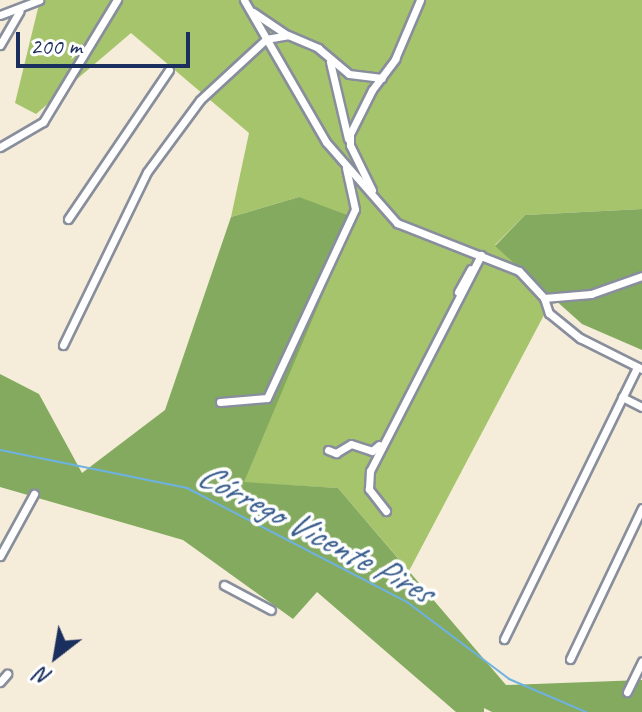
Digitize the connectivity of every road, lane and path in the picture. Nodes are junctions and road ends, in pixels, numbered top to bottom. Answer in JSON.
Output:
{"nodes":[{"id":1,"x":39,"y":0,"type":"edge"},
{"id":2,"x":117,"y":0,"type":"edge"},
{"id":3,"x":244,"y":0,"type":"edge"},
{"id":4,"x":420,"y":0,"type":"edge"},
{"id":5,"x":249,"y":9,"type":"junction"},
{"id":6,"x":20,"y":11,"type":"junction"},
{"id":7,"x":0,"y":15,"type":"edge"},
{"id":8,"x":288,"y":35,"type":"junction"},
{"id":9,"x":266,"y":39,"type":"junction"},
{"id":10,"x":0,"y":45,"type":"edge"},
{"id":11,"x":330,"y":59,"type":"junction"},
{"id":12,"x":169,"y":70,"type":"dead end"},
{"id":13,"x":382,"y":78,"type":"junction"},
{"id":14,"x":350,"y":145,"type":"junction"},
{"id":15,"x":0,"y":147,"type":"edge"},
{"id":16,"x":345,"y":165,"type":"junction"},
{"id":17,"x":373,"y":194,"type":"junction"},
{"id":18,"x":68,"y":219,"type":"dead end"},
{"id":19,"x":481,"y":255,"type":"junction"},
{"id":20,"x":473,"y":269,"type":"junction"},
{"id":21,"x":642,"y":276,"type":"edge"},
{"id":22,"x":544,"y":298,"type":"junction"},
{"id":23,"x":63,"y":345,"type":"dead end"},
{"id":24,"x":640,"y":368,"type":"edge"},
{"id":25,"x":622,"y":397,"type":"junction"},
{"id":26,"x":220,"y":402,"type":"dead end"},
{"id":27,"x":642,"y":407,"type":"edge"},
{"id":28,"x":328,"y":450,"type":"dead end"},
{"id":29,"x":34,"y":494,"type":"dead end"},
{"id":30,"x":642,"y":508,"type":"edge"},
{"id":31,"x":386,"y":511,"type":"dead end"},
{"id":32,"x":0,"y":556,"type":"edge"},
{"id":33,"x":224,"y":585,"type":"dead end"},
{"id":34,"x":271,"y":610,"type":"dead end"},
{"id":35,"x":504,"y":639,"type":"dead end"},
{"id":36,"x":570,"y":659,"type":"dead end"},
{"id":37,"x":642,"y":661,"type":"edge"},
{"id":38,"x":7,"y":674,"type":"dead end"},
{"id":39,"x":0,"y":682,"type":"edge"},
{"id":40,"x":627,"y":692,"type":"dead end"}],
"edges":[{"from":1,"to":6,"type":"street"},
{"from":2,"to":15,"type":"street"},
{"from":3,"to":5,"type":"street"},
{"from":4,"to":13,"type":"street"},
{"from":5,"to":8,"type":"street"},
{"from":5,"to":9,"type":"street"},
{"from":6,"to":7,"type":"street"},
{"from":6,"to":10,"type":"street"},
{"from":8,"to":9,"type":"street"},
{"from":8,"to":11,"type":"street"},
{"from":9,"to":16,"type":"street"},
{"from":9,"to":23,"type":"street"},
{"from":11,"to":13,"type":"street"},
{"from":11,"to":14,"type":"street"},
{"from":12,"to":18,"type":"street"},
{"from":13,"to":14,"type":"street"},
{"from":14,"to":17,"type":"street"},
{"from":16,"to":17,"type":"street"},
{"from":16,"to":26,"type":"street"},
{"from":17,"to":19,"type":"street"},
{"from":19,"to":20,"type":"street"},
{"from":19,"to":22,"type":"street"},
{"from":20,"to":28,"type":"street"},
{"from":20,"to":31,"type":"street"},
{"from":21,"to":22,"type":"street"},
{"from":22,"to":24,"type":"street"},
{"from":24,"to":25,"type":"street"},
{"from":25,"to":27,"type":"street"},
{"from":25,"to":35,"type":"street"},
{"from":29,"to":32,"type":"street"},
{"from":30,"to":36,"type":"street"},
{"from":33,"to":34,"type":"street"},
{"from":37,"to":40,"type":"street"},
{"from":38,"to":39,"type":"street"}]}
